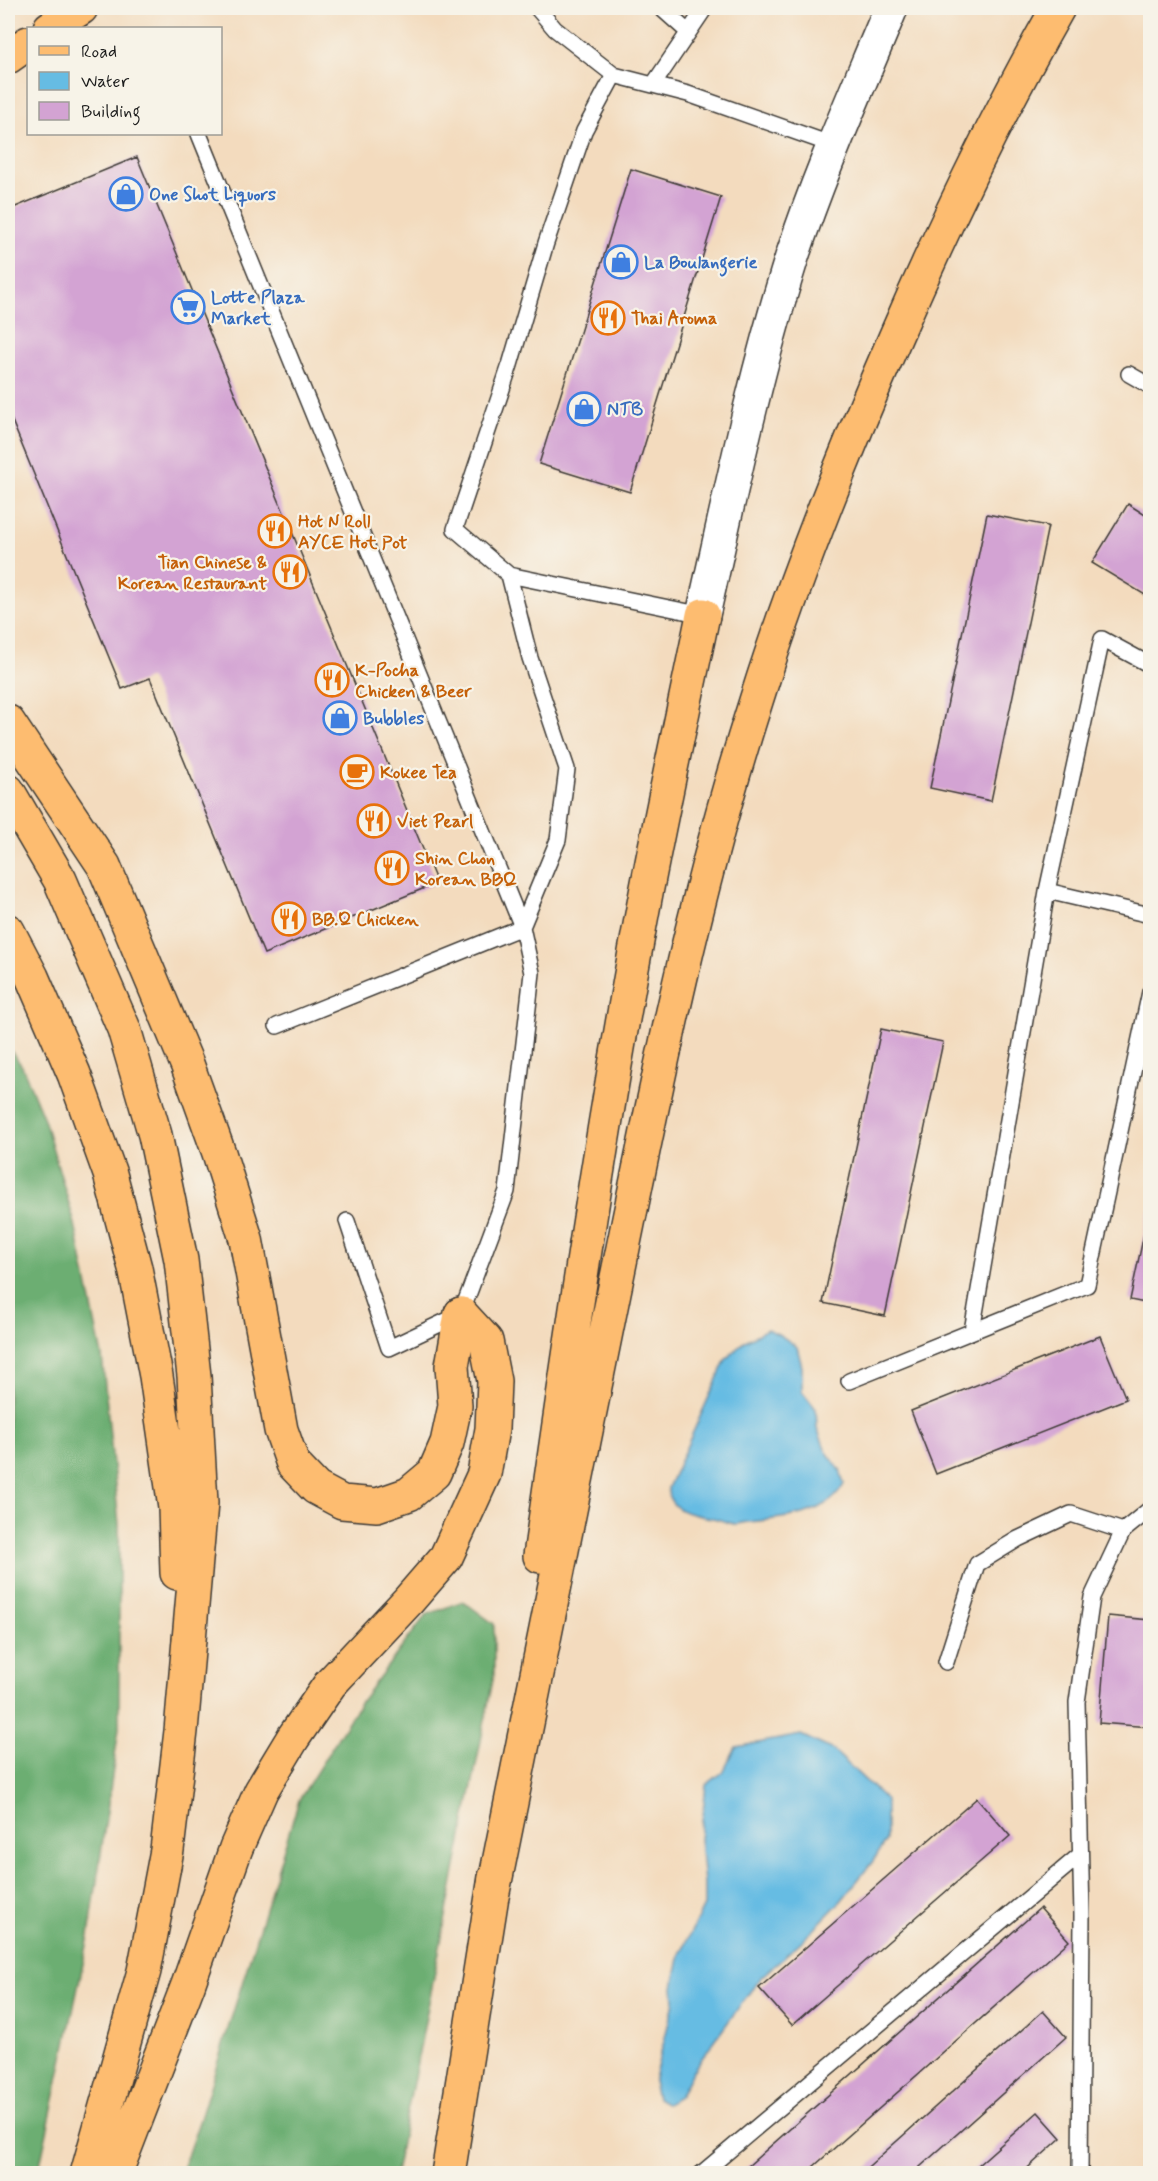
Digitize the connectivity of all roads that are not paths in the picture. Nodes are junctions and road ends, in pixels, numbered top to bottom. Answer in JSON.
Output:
{"nodes":[{"id":1,"x":81,"y":8,"type":"edge"},
{"id":2,"x":537,"y":8,"type":"edge"},
{"id":3,"x":661,"y":8,"type":"edge"},
{"id":4,"x":705,"y":8,"type":"edge"},
{"id":5,"x":1058,"y":8,"type":"edge"},
{"id":6,"x":885,"y":12,"type":"edge"},
{"id":7,"x":52,"y":27,"type":"edge"},
{"id":8,"x":688,"y":32,"type":"junction"},
{"id":9,"x":27,"y":44,"type":"edge"},
{"id":10,"x":8,"y":57,"type":"edge"},
{"id":11,"x":614,"y":75,"type":"junction"},
{"id":12,"x":653,"y":85,"type":"junction"},
{"id":13,"x":199,"y":135,"type":"edge"},
{"id":14,"x":833,"y":145,"type":"junction"},
{"id":15,"x":1129,"y":374,"type":"dead end"},
{"id":16,"x":1150,"y":386,"type":"edge"},
{"id":17,"x":508,"y":575,"type":"junction"},
{"id":18,"x":703,"y":615,"type":"junction"},
{"id":19,"x":1150,"y":664,"type":"edge"},
{"id":20,"x":8,"y":722,"type":"edge"},
{"id":21,"x":8,"y":791,"type":"edge"},
{"id":22,"x":1047,"y":891,"type":"junction"},
{"id":23,"x":1150,"y":915,"type":"edge"},
{"id":24,"x":522,"y":927,"type":"junction"},
{"id":25,"x":8,"y":931,"type":"edge"},
{"id":26,"x":1150,"y":992,"type":"edge"},
{"id":27,"x":276,"y":1026,"type":"dead end"},
{"id":28,"x":347,"y":1221,"type":"dead end"},
{"id":29,"x":460,"y":1314,"type":"junction"},
{"id":30,"x":972,"y":1330,"type":"junction"},
{"id":31,"x":849,"y":1381,"type":"dead end"},
{"id":32,"x":1150,"y":1509,"type":"edge"},
{"id":33,"x":1123,"y":1532,"type":"junction"},
{"id":34,"x":946,"y":1662,"type":"dead end"},
{"id":35,"x":181,"y":1731,"type":"junction"},
{"id":36,"x":1080,"y":1855,"type":"junction"},
{"id":37,"x":492,"y":1898,"type":"junction"},
{"id":38,"x":87,"y":2174,"type":"edge"},
{"id":39,"x":115,"y":2174,"type":"edge"},
{"id":40,"x":448,"y":2174,"type":"edge"},
{"id":41,"x":701,"y":2174,"type":"edge"},
{"id":42,"x":1080,"y":2174,"type":"edge"}],
"edges":[{"from":1,"to":7,"type":"main road"},
{"from":2,"to":11,"type":"lane"},
{"from":3,"to":8,"type":"lane"},
{"from":4,"to":8,"type":"lane"},
{"from":5,"to":37,"type":"main road"},
{"from":6,"to":14,"type":"street"},
{"from":8,"to":12,"type":"lane"},
{"from":9,"to":10,"type":"main road"},
{"from":11,"to":12,"type":"lane"},
{"from":11,"to":17,"type":"lane"},
{"from":12,"to":14,"type":"lane"},
{"from":13,"to":24,"type":"lane"},
{"from":14,"to":18,"type":"street"},
{"from":15,"to":16,"type":"lane"},
{"from":17,"to":18,"type":"lane"},
{"from":17,"to":24,"type":"lane"},
{"from":18,"to":37,"type":"main road"},
{"from":19,"to":22,"type":"lane"},
{"from":20,"to":29,"type":"main road"},
{"from":21,"to":35,"type":"main road"},
{"from":22,"to":23,"type":"lane"},
{"from":22,"to":30,"type":"lane"},
{"from":24,"to":27,"type":"lane"},
{"from":24,"to":29,"type":"lane"},
{"from":25,"to":35,"type":"main road"},
{"from":26,"to":30,"type":"lane"},
{"from":28,"to":29,"type":"lane"},
{"from":29,"to":39,"type":"main road"},
{"from":30,"to":31,"type":"lane"},
{"from":32,"to":33,"type":"lane"},
{"from":33,"to":34,"type":"lane"},
{"from":33,"to":36,"type":"lane"},
{"from":35,"to":38,"type":"main road"},
{"from":36,"to":41,"type":"lane"},
{"from":36,"to":42,"type":"lane"},
{"from":37,"to":40,"type":"main road"}]}
